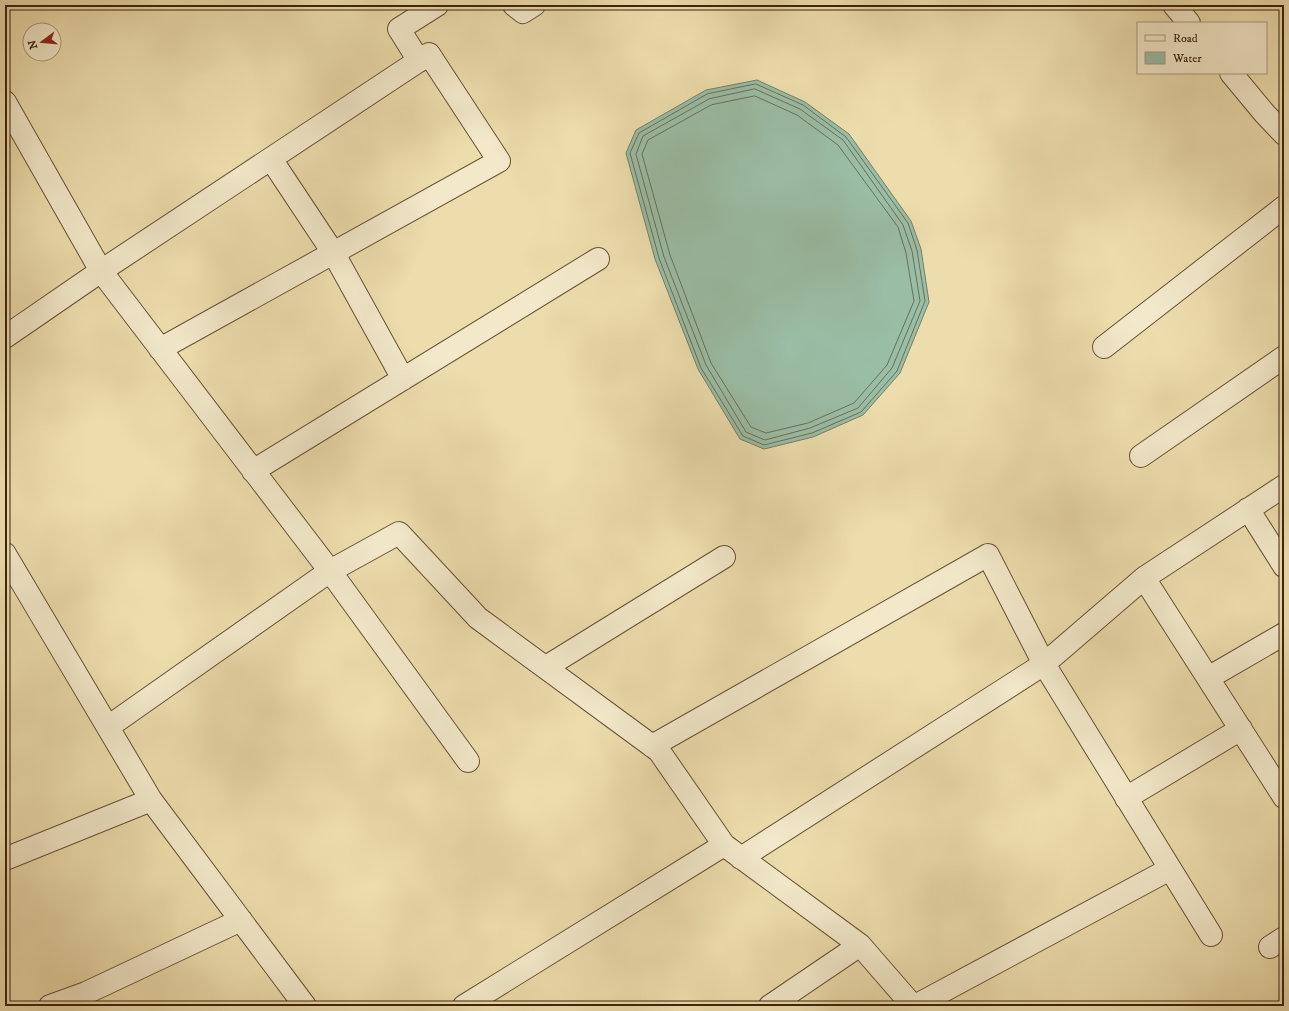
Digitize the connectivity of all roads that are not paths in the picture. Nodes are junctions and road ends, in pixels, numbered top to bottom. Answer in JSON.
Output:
{"nodes":[{"id":1,"x":437,"y":5,"type":"edge"},
{"id":2,"x":514,"y":5,"type":"edge"},
{"id":3,"x":534,"y":5,"type":"edge"},
{"id":4,"x":1174,"y":5,"type":"edge"},
{"id":5,"x":1188,"y":22,"type":"edge"},
{"id":6,"x":419,"y":61,"type":"junction"},
{"id":7,"x":1232,"y":74,"type":"edge"},
{"id":8,"x":5,"y":102,"type":"edge"},
{"id":9,"x":1284,"y":134,"type":"edge"},
{"id":10,"x":271,"y":159,"type":"junction"},
{"id":11,"x":1284,"y":207,"type":"edge"},
{"id":12,"x":334,"y":254,"type":"junction"},
{"id":13,"x":598,"y":259,"type":"dead end"},
{"id":14,"x":102,"y":271,"type":"junction"},
{"id":15,"x":5,"y":337,"type":"edge"},
{"id":16,"x":1104,"y":348,"type":"dead end"},
{"id":17,"x":160,"y":349,"type":"junction"},
{"id":18,"x":1284,"y":356,"type":"edge"},
{"id":19,"x":403,"y":379,"type":"junction"},
{"id":20,"x":1141,"y":456,"type":"dead end"},
{"id":21,"x":253,"y":470,"type":"junction"},
{"id":22,"x":1284,"y":486,"type":"edge"},
{"id":23,"x":1248,"y":509,"type":"junction"},
{"id":24,"x":5,"y":554,"type":"edge"},
{"id":25,"x":724,"y":557,"type":"dead end"},
{"id":26,"x":1284,"y":566,"type":"edge"},
{"id":27,"x":330,"y":571,"type":"junction"},
{"id":28,"x":1144,"y":578,"type":"junction"},
{"id":29,"x":1284,"y":634,"type":"edge"},
{"id":30,"x":1044,"y":664,"type":"junction"},
{"id":31,"x":546,"y":668,"type":"junction"},
{"id":32,"x":1208,"y":678,"type":"junction"},
{"id":33,"x":108,"y":727,"type":"junction"},
{"id":34,"x":1241,"y":729,"type":"junction"},
{"id":35,"x":652,"y":746,"type":"junction"},
{"id":36,"x":468,"y":761,"type":"dead end"},
{"id":37,"x":1282,"y":790,"type":"edge"},
{"id":38,"x":1126,"y":798,"type":"junction"},
{"id":39,"x":151,"y":800,"type":"junction"},
{"id":40,"x":724,"y":845,"type":"junction"},
{"id":41,"x":741,"y":858,"type":"junction"},
{"id":42,"x":5,"y":859,"type":"edge"},
{"id":43,"x":1170,"y":870,"type":"junction"},
{"id":44,"x":241,"y":920,"type":"junction"},
{"id":45,"x":1211,"y":935,"type":"dead end"},
{"id":46,"x":860,"y":945,"type":"junction"},
{"id":47,"x":50,"y":1006,"type":"edge"},
{"id":48,"x":305,"y":1006,"type":"edge"},
{"id":49,"x":464,"y":1006,"type":"edge"},
{"id":50,"x":770,"y":1006,"type":"edge"},
{"id":51,"x":914,"y":1006,"type":"edge"}],
"edges":[{"from":1,"to":6,"type":"street"},
{"from":2,"to":3,"type":"street"},
{"from":4,"to":5,"type":"street"},
{"from":6,"to":10,"type":"street"},
{"from":6,"to":12,"type":"street"},
{"from":7,"to":9,"type":"street"},
{"from":8,"to":14,"type":"street"},
{"from":10,"to":12,"type":"street"},
{"from":10,"to":14,"type":"street"},
{"from":11,"to":16,"type":"street"},
{"from":12,"to":17,"type":"street"},
{"from":12,"to":19,"type":"street"},
{"from":13,"to":19,"type":"street"},
{"from":14,"to":15,"type":"street"},
{"from":14,"to":17,"type":"street"},
{"from":17,"to":21,"type":"street"},
{"from":18,"to":20,"type":"street"},
{"from":19,"to":21,"type":"street"},
{"from":21,"to":27,"type":"street"},
{"from":22,"to":23,"type":"street"},
{"from":23,"to":26,"type":"street"},
{"from":23,"to":28,"type":"street"},
{"from":24,"to":33,"type":"street"},
{"from":25,"to":31,"type":"street"},
{"from":27,"to":31,"type":"street"},
{"from":27,"to":33,"type":"street"},
{"from":27,"to":36,"type":"street"},
{"from":28,"to":30,"type":"street"},
{"from":28,"to":32,"type":"street"},
{"from":29,"to":32,"type":"street"},
{"from":30,"to":35,"type":"street"},
{"from":30,"to":38,"type":"street"},
{"from":30,"to":41,"type":"street"},
{"from":31,"to":35,"type":"street"},
{"from":32,"to":34,"type":"street"},
{"from":33,"to":39,"type":"street"},
{"from":34,"to":37,"type":"street"},
{"from":34,"to":38,"type":"street"},
{"from":35,"to":40,"type":"street"},
{"from":38,"to":43,"type":"street"},
{"from":39,"to":42,"type":"street"},
{"from":39,"to":44,"type":"street"},
{"from":40,"to":41,"type":"street"},
{"from":40,"to":49,"type":"street"},
{"from":41,"to":46,"type":"street"},
{"from":43,"to":45,"type":"street"},
{"from":43,"to":51,"type":"street"},
{"from":44,"to":47,"type":"street"},
{"from":44,"to":48,"type":"street"},
{"from":46,"to":50,"type":"street"},
{"from":46,"to":51,"type":"street"}]}
